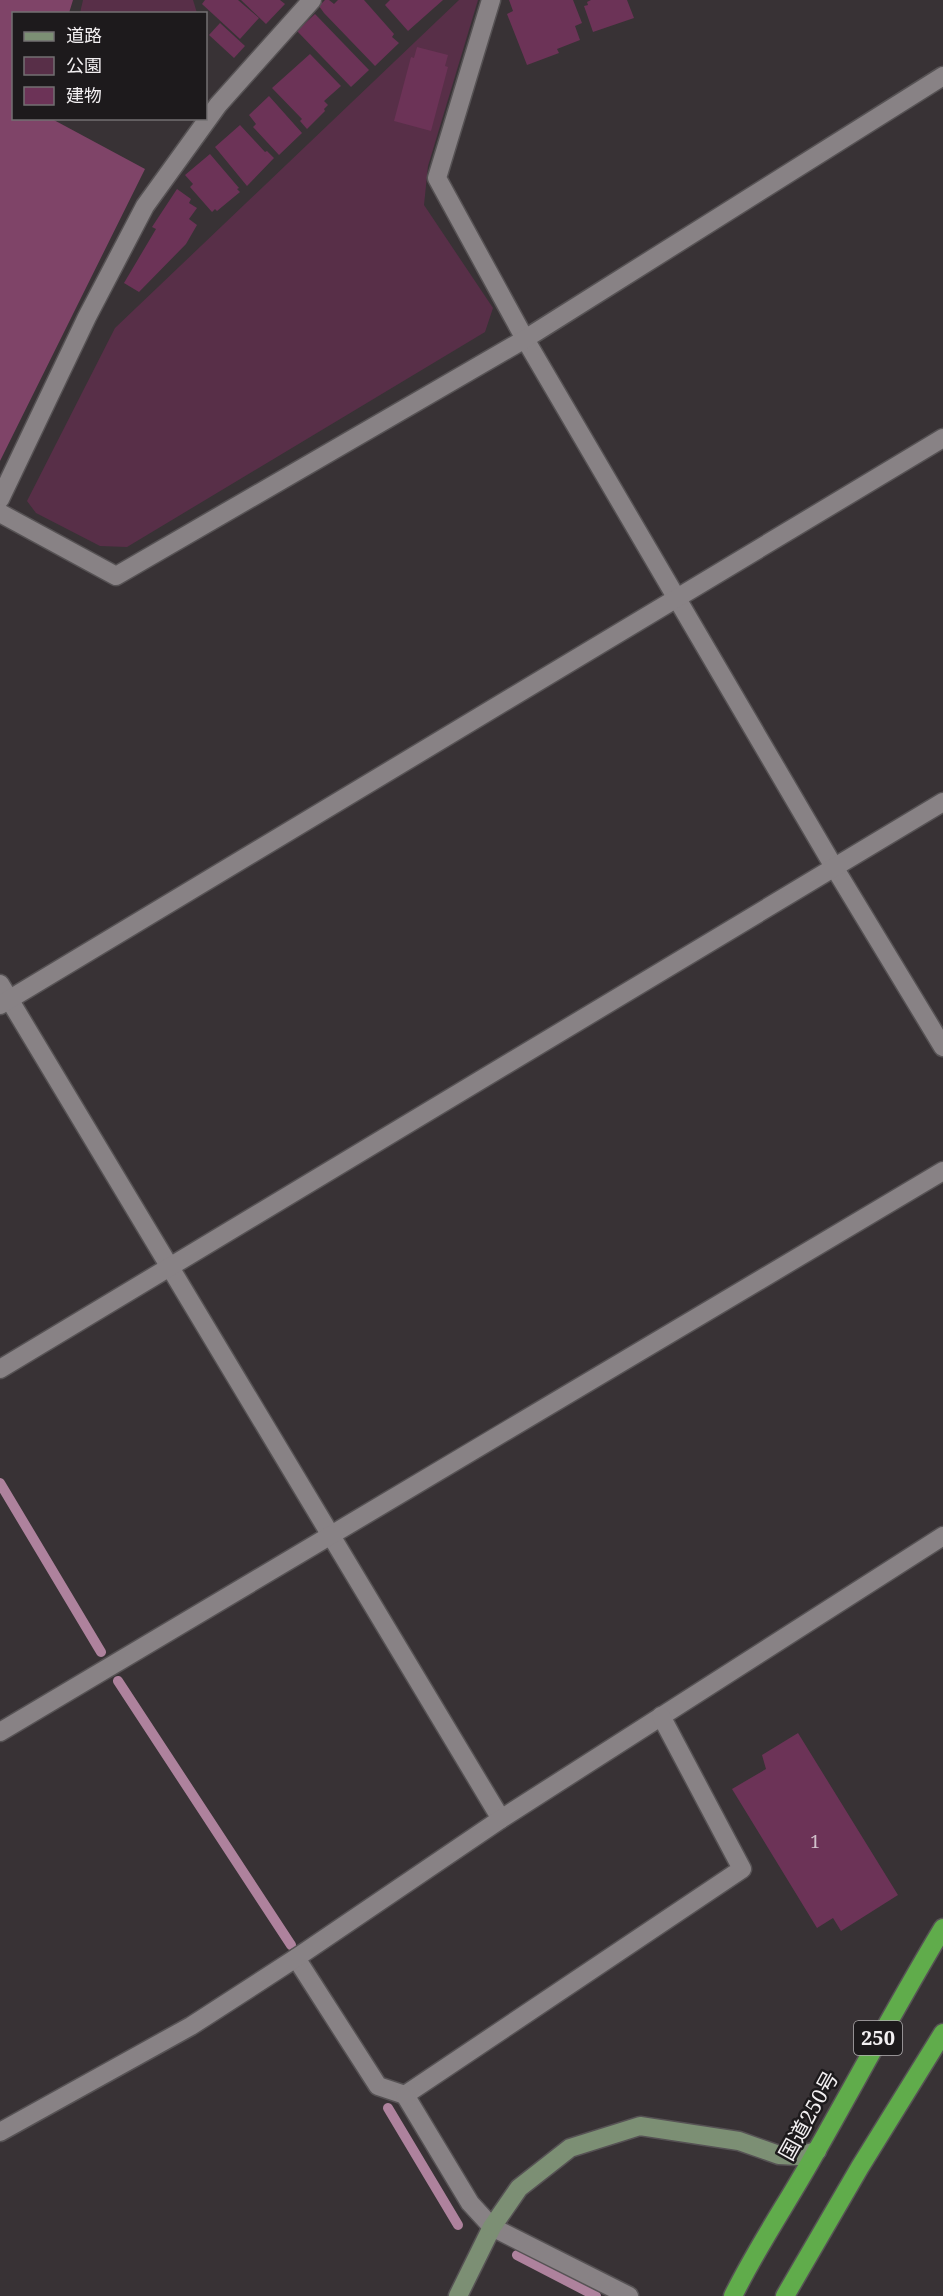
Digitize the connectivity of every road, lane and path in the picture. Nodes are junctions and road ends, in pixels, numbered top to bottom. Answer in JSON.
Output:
{"nodes":[{"id":1,"x":312,"y":0,"type":"edge"},
{"id":2,"x":491,"y":0,"type":"edge"},
{"id":3,"x":943,"y":76,"type":"edge"},
{"id":4,"x":525,"y":339,"type":"junction"},
{"id":5,"x":943,"y":438,"type":"edge"},
{"id":6,"x":0,"y":500,"type":"edge"},
{"id":7,"x":0,"y":513,"type":"edge"},
{"id":8,"x":678,"y":597,"type":"junction"},
{"id":9,"x":943,"y":802,"type":"edge"},
{"id":10,"x":834,"y":867,"type":"junction"},
{"id":11,"x":3,"y":996,"type":"edge"},
{"id":12,"x":943,"y":1047,"type":"edge"},
{"id":13,"x":943,"y":1171,"type":"edge"},
{"id":14,"x":169,"y":1267,"type":"junction"},
{"id":15,"x":0,"y":1369,"type":"edge"},
{"id":16,"x":332,"y":1536,"type":"junction"},
{"id":17,"x":943,"y":1536,"type":"edge"},
{"id":18,"x":661,"y":1716,"type":"junction"},
{"id":19,"x":0,"y":1732,"type":"edge"},
{"id":20,"x":501,"y":1819,"type":"junction"},
{"id":21,"x":943,"y":1928,"type":"edge"},
{"id":22,"x":296,"y":1958,"type":"junction"},
{"id":23,"x":943,"y":2033,"type":"edge"},
{"id":24,"x":405,"y":2095,"type":"junction"},
{"id":25,"x":0,"y":2132,"type":"edge"},
{"id":26,"x":817,"y":2151,"type":"junction"},
{"id":27,"x":492,"y":2227,"type":"junction"},
{"id":28,"x":458,"y":2296,"type":"edge"},
{"id":29,"x":629,"y":2296,"type":"edge"},
{"id":30,"x":733,"y":2296,"type":"edge"},
{"id":31,"x":785,"y":2296,"type":"edge"}],
"edges":[{"from":1,"to":6,"type":"street"},
{"from":2,"to":4,"type":"street"},
{"from":3,"to":4,"type":"street"},
{"from":4,"to":7,"type":"street"},
{"from":4,"to":8,"type":"street"},
{"from":5,"to":8,"type":"street"},
{"from":8,"to":10,"type":"street"},
{"from":8,"to":11,"type":"street"},
{"from":9,"to":10,"type":"street"},
{"from":10,"to":12,"type":"street"},
{"from":10,"to":14,"type":"street"},
{"from":11,"to":14,"type":"street"},
{"from":13,"to":16,"type":"street"},
{"from":14,"to":15,"type":"street"},
{"from":14,"to":16,"type":"street"},
{"from":16,"to":19,"type":"street"},
{"from":16,"to":20,"type":"street"},
{"from":17,"to":18,"type":"street"},
{"from":18,"to":20,"type":"street"},
{"from":18,"to":24,"type":"street"},
{"from":20,"to":22,"type":"street"},
{"from":21,"to":26,"type":"highway","name":"国道250号","number":"250"},
{"from":22,"to":24,"type":"street"},
{"from":22,"to":25,"type":"street"},
{"from":23,"to":31,"type":"highway","number":"250"},
{"from":24,"to":27,"type":"street"},
{"from":26,"to":27,"type":"street"},
{"from":26,"to":30,"type":"highway","name":"国道250号","number":"250"},
{"from":27,"to":28,"type":"street"},
{"from":27,"to":29,"type":"street"}]}
